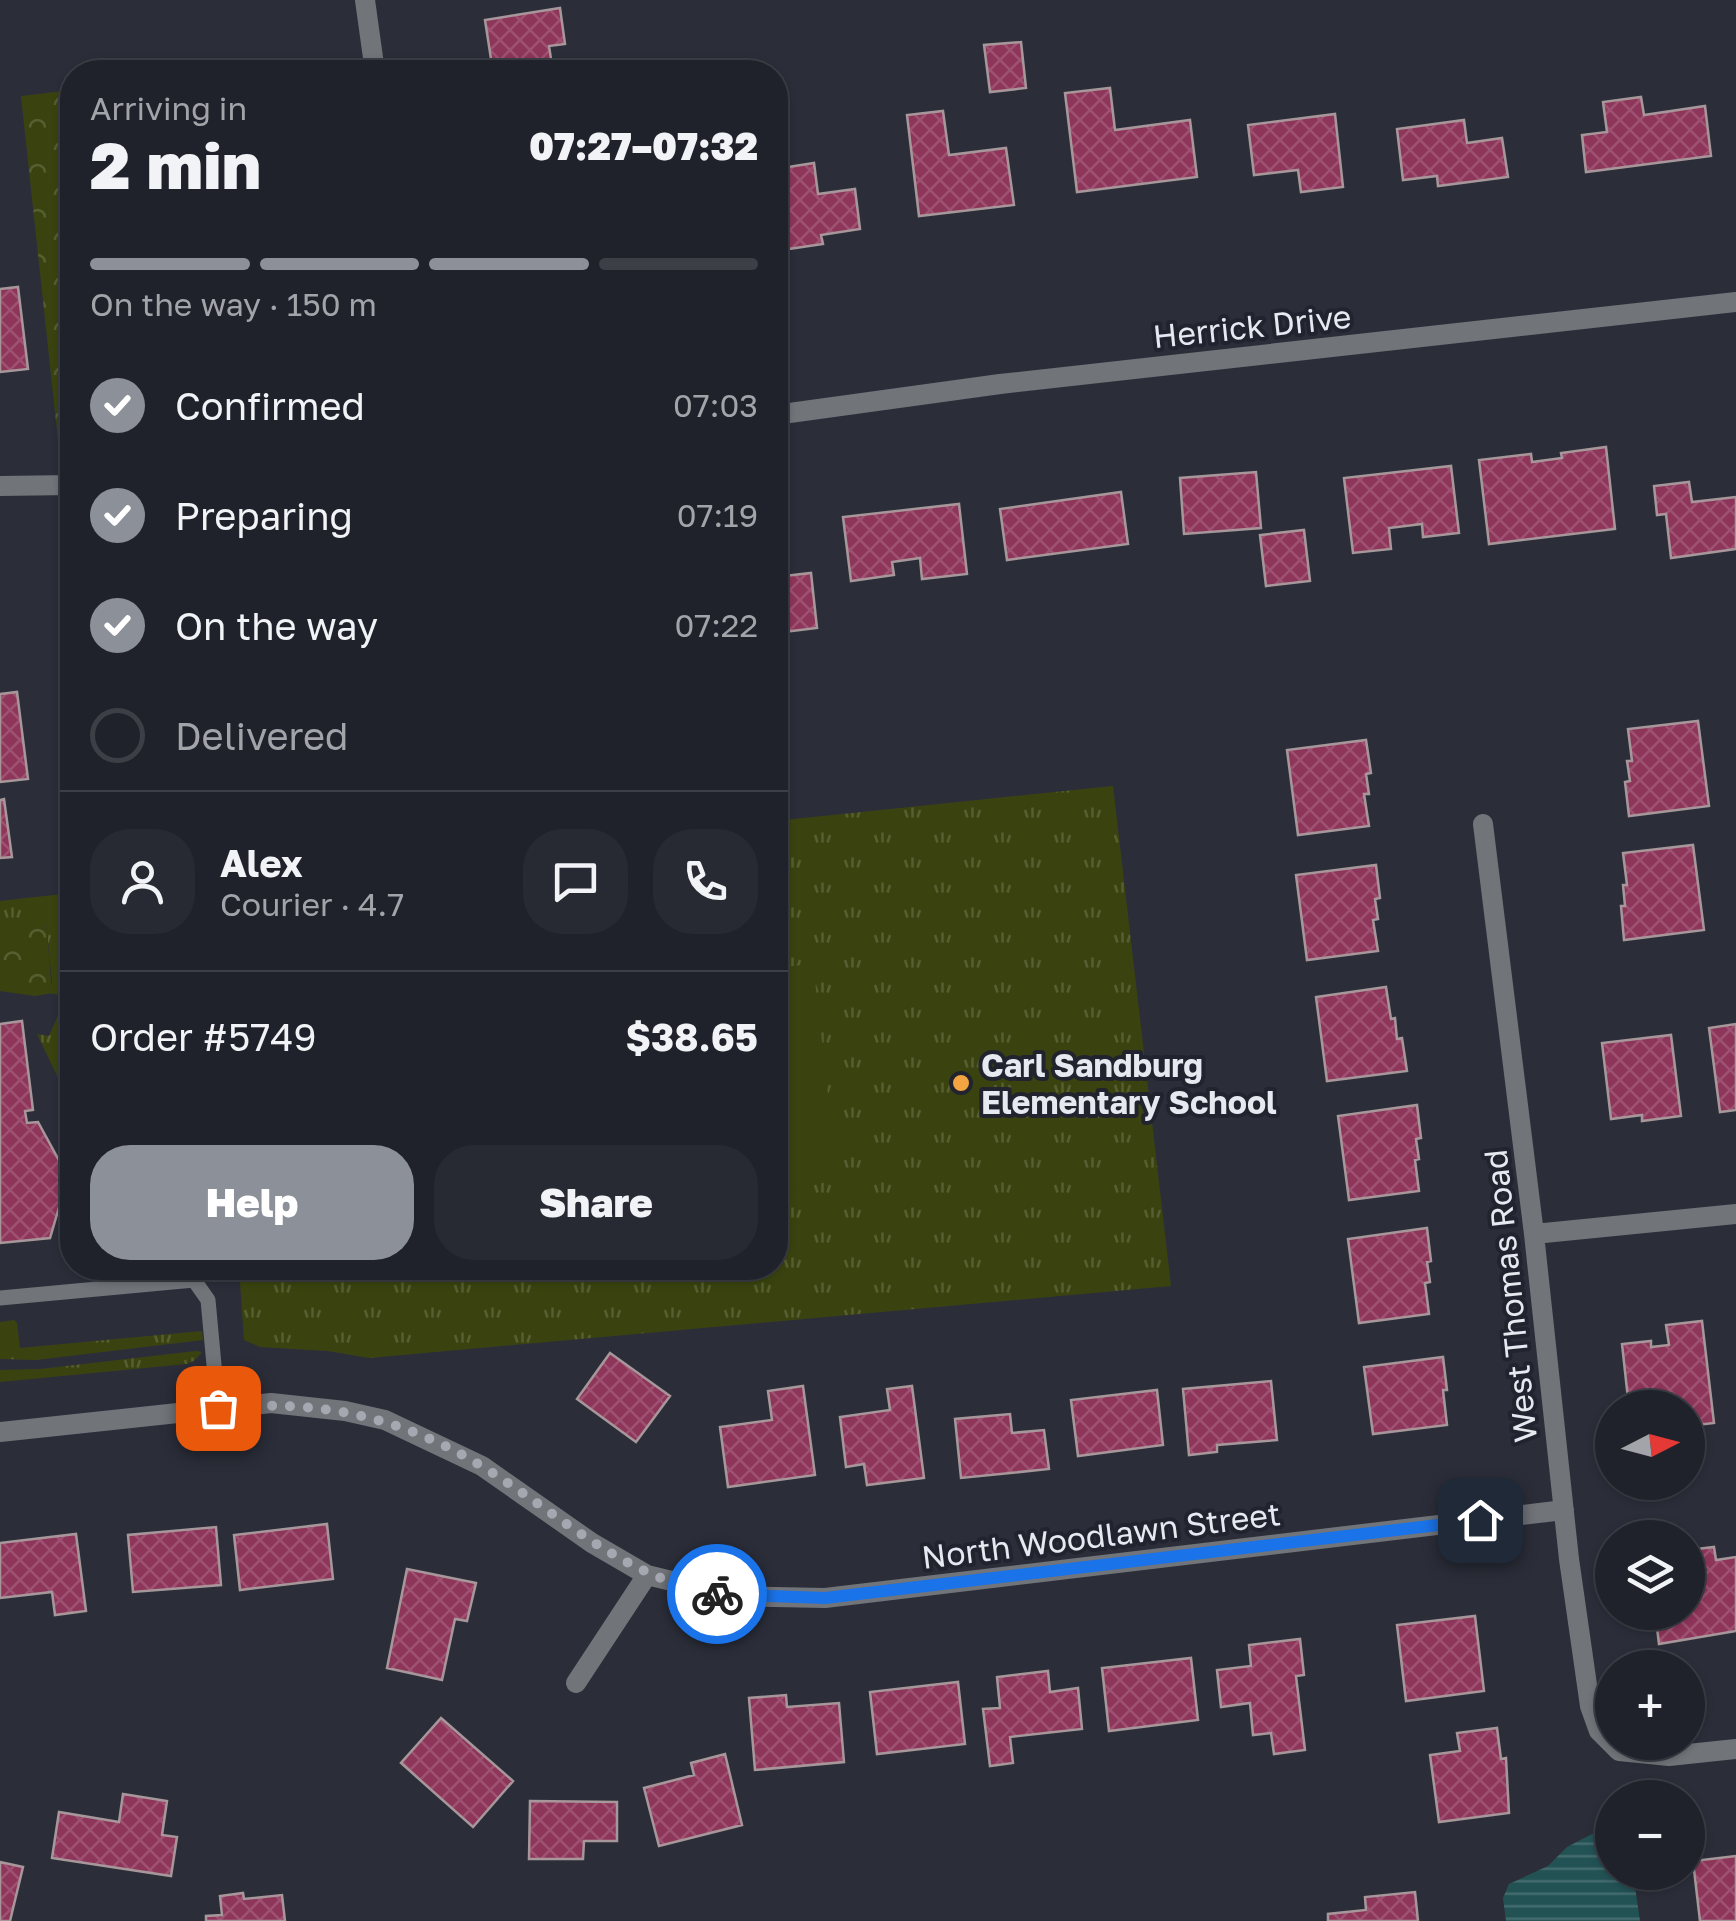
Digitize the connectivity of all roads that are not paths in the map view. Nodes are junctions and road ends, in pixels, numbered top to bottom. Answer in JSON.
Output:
{"nodes":[{"id":1,"x":366,"y":0,"type":"edge"},
{"id":2,"x":374,"y":60,"type":"edge"},
{"id":3,"x":1736,"y":302,"type":"edge"},
{"id":4,"x":788,"y":413,"type":"edge"},
{"id":5,"x":60,"y":484,"type":"edge"},
{"id":6,"x":0,"y":486,"type":"edge"},
{"id":7,"x":1483,"y":824,"type":"dead end"},
{"id":8,"x":1736,"y":1214,"type":"edge"},
{"id":9,"x":1534,"y":1234,"type":"junction"},
{"id":10,"x":0,"y":1298,"type":"edge"},
{"id":11,"x":218,"y":1408,"type":"junction"},
{"id":12,"x":0,"y":1432,"type":"edge"},
{"id":13,"x":1564,"y":1510,"type":"junction"},
{"id":14,"x":647,"y":1574,"type":"junction"},
{"id":15,"x":576,"y":1684,"type":"dead end"},
{"id":16,"x":1736,"y":1749,"type":"edge"}],
"edges":[{"from":1,"to":2,"type":"street"},
{"from":3,"to":4,"type":"street","name":"Herrick Drive"},
{"from":5,"to":6,"type":"street"},
{"from":7,"to":9,"type":"street","name":"West Thomas Road"},
{"from":8,"to":9,"type":"street"},
{"from":9,"to":13,"type":"street","name":"West Thomas Road"},
{"from":10,"to":11,"type":"lane"},
{"from":11,"to":12,"type":"street","name":"North Woodlawn Street"},
{"from":11,"to":14,"type":"street","name":"North Woodlawn Street"},
{"from":13,"to":14,"type":"street","name":"North Woodlawn Street"},
{"from":13,"to":16,"type":"street","name":"West Thomas Road"},
{"from":14,"to":15,"type":"street"}]}
